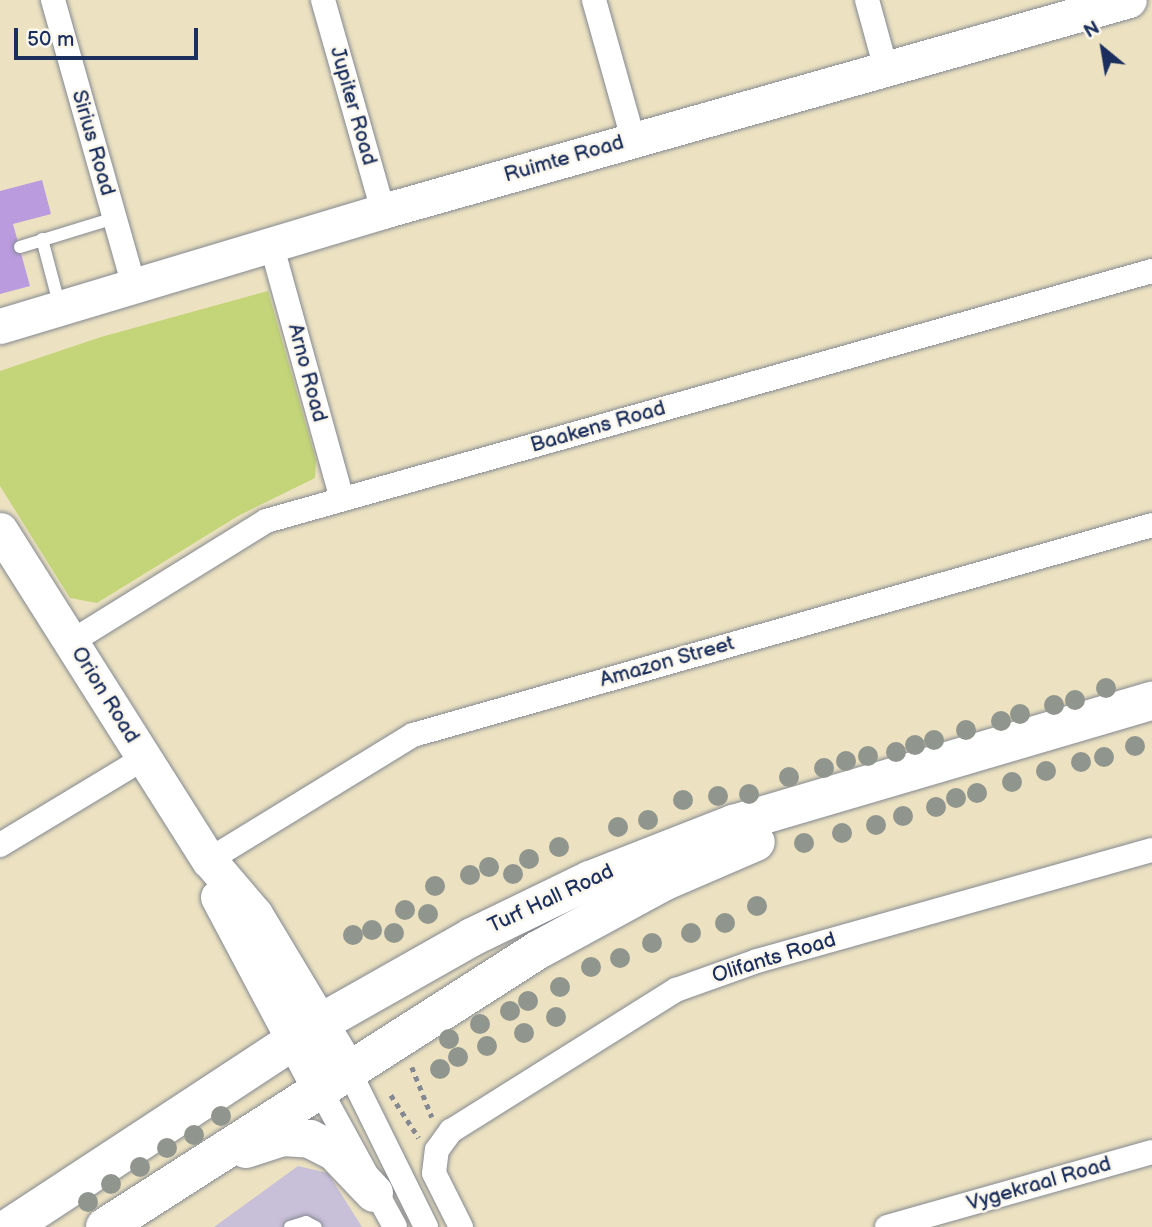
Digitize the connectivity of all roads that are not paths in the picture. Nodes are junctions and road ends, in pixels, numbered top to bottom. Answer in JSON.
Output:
{"nodes":[{"id":1,"x":52,"y":0,"type":"edge"},
{"id":2,"x":323,"y":0,"type":"edge"},
{"id":3,"x":594,"y":0,"type":"edge"},
{"id":4,"x":867,"y":0,"type":"edge"},
{"id":5,"x":1129,"y":0,"type":"edge"},
{"id":6,"x":886,"y":68,"type":"junction"},
{"id":7,"x":633,"y":139,"type":"junction"},
{"id":8,"x":383,"y":211,"type":"junction"},
{"id":9,"x":114,"y":218,"type":"junction"},
{"id":10,"x":42,"y":239,"type":"junction"},
{"id":11,"x":20,"y":247,"type":"dead end"},
{"id":12,"x":272,"y":247,"type":"junction"},
{"id":13,"x":1152,"y":271,"type":"edge"},
{"id":14,"x":134,"y":287,"type":"junction"},
{"id":15,"x":31,"y":317,"type":"edge"},
{"id":16,"x":0,"y":342,"type":"edge"},
{"id":17,"x":342,"y":499,"type":"junction"},
{"id":18,"x":1152,"y":525,"type":"edge"},
{"id":19,"x":0,"y":530,"type":"edge"},
{"id":20,"x":71,"y":642,"type":"junction"},
{"id":21,"x":1152,"y":701,"type":"edge"},
{"id":22,"x":1152,"y":724,"type":"edge"},
{"id":23,"x":144,"y":758,"type":"junction"},
{"id":24,"x":0,"y":845,"type":"edge"},
{"id":25,"x":1152,"y":850,"type":"edge"},
{"id":26,"x":209,"y":860,"type":"junction"},
{"id":27,"x":308,"y":1030,"type":"junction"},
{"id":28,"x":334,"y":1079,"type":"junction"},
{"id":29,"x":1152,"y":1152,"type":"edge"},
{"id":30,"x":374,"y":1193,"type":"junction"},
{"id":31,"x":120,"y":1217,"type":"edge"},
{"id":32,"x":10,"y":1227,"type":"edge"},
{"id":33,"x":289,"y":1227,"type":"edge"},
{"id":34,"x":316,"y":1227,"type":"edge"},
{"id":35,"x":395,"y":1227,"type":"edge"},
{"id":36,"x":426,"y":1227,"type":"edge"},
{"id":37,"x":461,"y":1227,"type":"edge"},
{"id":38,"x":887,"y":1227,"type":"edge"}],
"edges":[{"from":1,"to":9,"type":"street","name":"Sirius Road"},
{"from":2,"to":8,"type":"street","name":"Jupiter Road"},
{"from":3,"to":7,"type":"street"},
{"from":4,"to":6,"type":"street"},
{"from":5,"to":6,"type":"street","name":"Ruimte Road"},
{"from":6,"to":7,"type":"street","name":"Ruimte Road"},
{"from":7,"to":8,"type":"street","name":"Ruimte Road"},
{"from":8,"to":12,"type":"street","name":"Ruimte Road"},
{"from":9,"to":10,"type":"lane"},
{"from":9,"to":14,"type":"street","name":"Sirius Road"},
{"from":10,"to":11,"type":"lane"},
{"from":10,"to":15,"type":"lane"},
{"from":12,"to":14,"type":"street","name":"Ruimte Road"},
{"from":12,"to":17,"type":"street","name":"Arno Road"},
{"from":13,"to":17,"type":"street","name":"Baakens Road"},
{"from":14,"to":15,"type":"street","name":"Ruimte Road"},
{"from":15,"to":16,"type":"street"},
{"from":17,"to":20,"type":"street","name":"Baakens Road"},
{"from":18,"to":26,"type":"street","name":"Amazon Street"},
{"from":19,"to":20,"type":"street","name":"Orion Road"},
{"from":20,"to":23,"type":"street","name":"Orion Road"},
{"from":21,"to":27,"type":"main road","name":"Turf Hall Road"},
{"from":22,"to":28,"type":"main road","name":"Turf Hall Road"},
{"from":23,"to":24,"type":"street"},
{"from":23,"to":26,"type":"street","name":"Orion Road"},
{"from":25,"to":37,"type":"street","name":"Olifants Road"},
{"from":26,"to":27,"type":"street","name":"Orion Road"},
{"from":27,"to":28,"type":"street","name":"Orion Road"},
{"from":27,"to":32,"type":"main road","name":"Turf Hall Road"},
{"from":28,"to":30,"type":"street"},
{"from":28,"to":31,"type":"main road","name":"Turf Hall Road"},
{"from":28,"to":36,"type":"street"},
{"from":29,"to":38,"type":"street","name":"Vygekraal Road"},
{"from":30,"to":31,"type":"main road"},
{"from":30,"to":35,"type":"street"},
{"from":33,"to":34,"type":"lane"}]}
